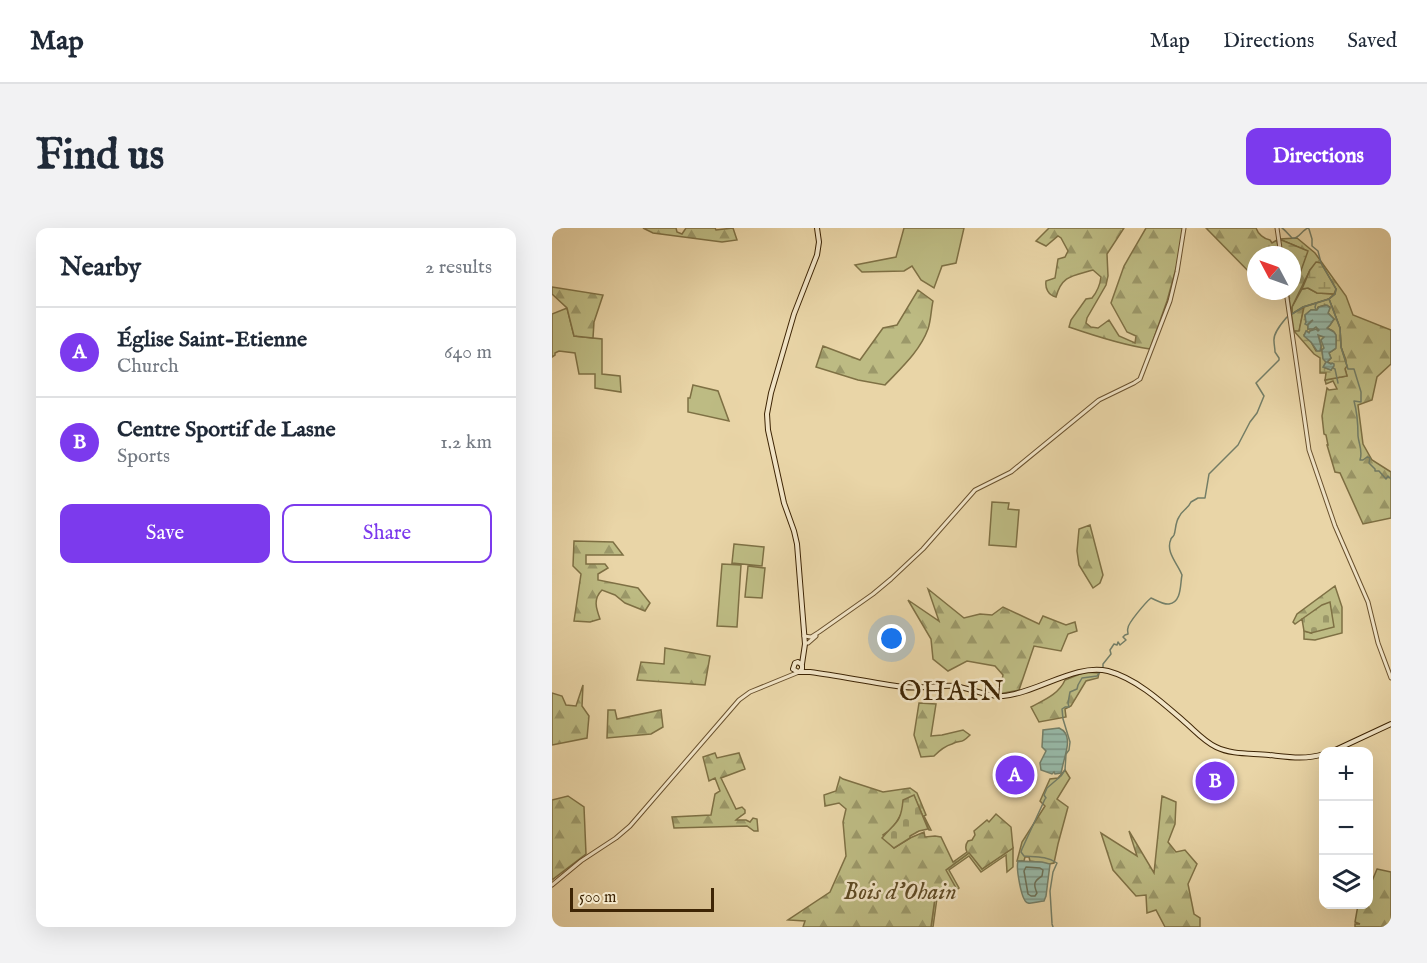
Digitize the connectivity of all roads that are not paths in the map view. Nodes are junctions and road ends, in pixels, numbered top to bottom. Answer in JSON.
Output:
{"nodes":[{"id":1,"x":817,"y":228,"type":"edge"},
{"id":2,"x":1184,"y":228,"type":"edge"},
{"id":3,"x":1277,"y":228,"type":"edge"},
{"id":4,"x":1280,"y":246,"type":"edge"},
{"id":5,"x":1287,"y":300,"type":"edge"},
{"id":6,"x":819,"y":632,"type":"junction"},
{"id":7,"x":804,"y":639,"type":"junction"},
{"id":8,"x":801,"y":667,"type":"junction"},
{"id":9,"x":794,"y":669,"type":"junction"},
{"id":10,"x":792,"y":675,"type":"junction"},
{"id":11,"x":1391,"y":678,"type":"edge"},
{"id":12,"x":1391,"y":724,"type":"edge"},
{"id":13,"x":1342,"y":747,"type":"edge"},
{"id":14,"x":1319,"y":755,"type":"edge"},
{"id":15,"x":552,"y":885,"type":"edge"}],
"edges":[{"from":1,"to":7,"type":"main road"},
{"from":2,"to":6,"type":"street"},
{"from":3,"to":4,"type":"street"},
{"from":5,"to":11,"type":"street"},
{"from":6,"to":7,"type":"street"},
{"from":6,"to":7,"type":"street"},
{"from":7,"to":8,"type":"main road"},
{"from":8,"to":9,"type":"main road"},
{"from":8,"to":9,"type":"main road"},
{"from":8,"to":10,"type":"street"},
{"from":8,"to":14,"type":"main road"},
{"from":9,"to":10,"type":"street"},
{"from":10,"to":15,"type":"street"},
{"from":12,"to":13,"type":"main road"}]}
